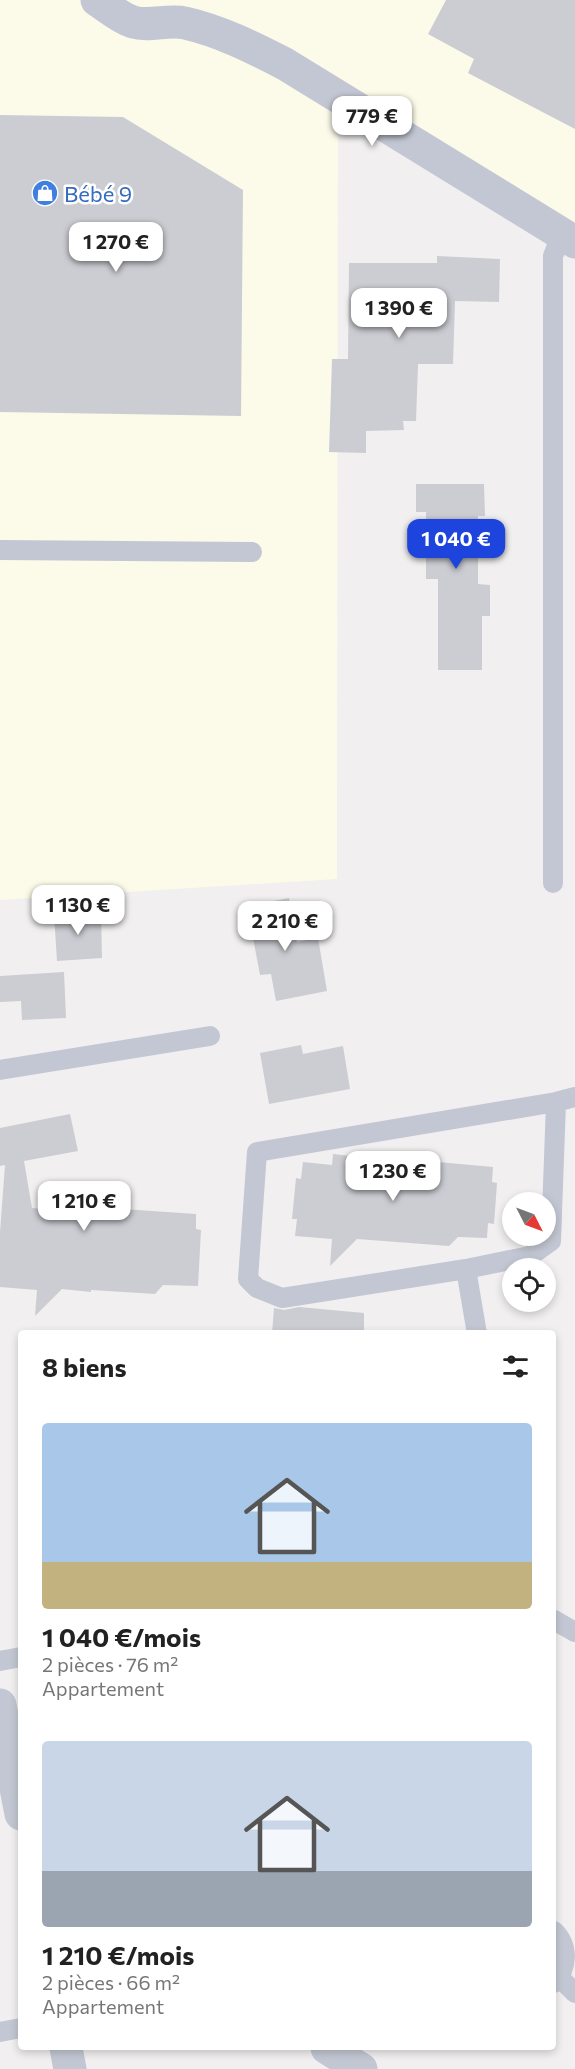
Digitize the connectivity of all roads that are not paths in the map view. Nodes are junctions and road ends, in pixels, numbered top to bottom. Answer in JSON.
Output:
{"nodes":[{"id":1,"x":97,"y":0,"type":"edge"},
{"id":2,"x":156,"y":0,"type":"edge"},
{"id":3,"x":181,"y":22,"type":"junction"},
{"id":4,"x":568,"y":237,"type":"edge"},
{"id":5,"x":0,"y":550,"type":"edge"},
{"id":6,"x":252,"y":552,"type":"dead end"},
{"id":7,"x":553,"y":884,"type":"dead end"},
{"id":8,"x":210,"y":1036,"type":"dead end"},
{"id":9,"x":0,"y":1070,"type":"edge"},
{"id":10,"x":575,"y":1097,"type":"edge"},
{"id":11,"x":556,"y":1102,"type":"junction"},
{"id":12,"x":466,"y":1269,"type":"junction"},
{"id":13,"x":476,"y":1330,"type":"edge"},
{"id":14,"x":556,"y":1621,"type":"edge"},
{"id":15,"x":575,"y":1632,"type":"edge"},
{"id":16,"x":18,"y":1658,"type":"edge"},
{"id":17,"x":0,"y":1661,"type":"edge"},
{"id":18,"x":0,"y":1705,"type":"edge"},
{"id":19,"x":18,"y":1798,"type":"edge"},
{"id":20,"x":556,"y":1934,"type":"edge"},
{"id":21,"x":556,"y":1980,"type":"edge"},
{"id":22,"x":575,"y":1993,"type":"edge"},
{"id":23,"x":18,"y":2029,"type":"edge"},
{"id":24,"x":0,"y":2032,"type":"edge"},
{"id":25,"x":66,"y":2050,"type":"edge"},
{"id":26,"x":330,"y":2050,"type":"edge"},
{"id":27,"x":70,"y":2069,"type":"edge"},
{"id":28,"x":361,"y":2069,"type":"edge"}],
"edges":[{"from":1,"to":3,"type":"street"},
{"from":2,"to":3,"type":"street"},
{"from":3,"to":4,"type":"street"},
{"from":4,"to":7,"type":"lane"},
{"from":5,"to":6,"type":"lane"},
{"from":8,"to":9,"type":"lane"},
{"from":10,"to":11,"type":"lane"},
{"from":11,"to":12,"type":"lane"},
{"from":11,"to":12,"type":"lane"},
{"from":12,"to":13,"type":"lane"},
{"from":14,"to":15,"type":"lane"},
{"from":16,"to":17,"type":"lane"},
{"from":18,"to":19,"type":"street"},
{"from":20,"to":21,"type":"lane"},
{"from":21,"to":22,"type":"lane"},
{"from":23,"to":24,"type":"lane"},
{"from":25,"to":27,"type":"street"},
{"from":26,"to":28,"type":"street"}]}
